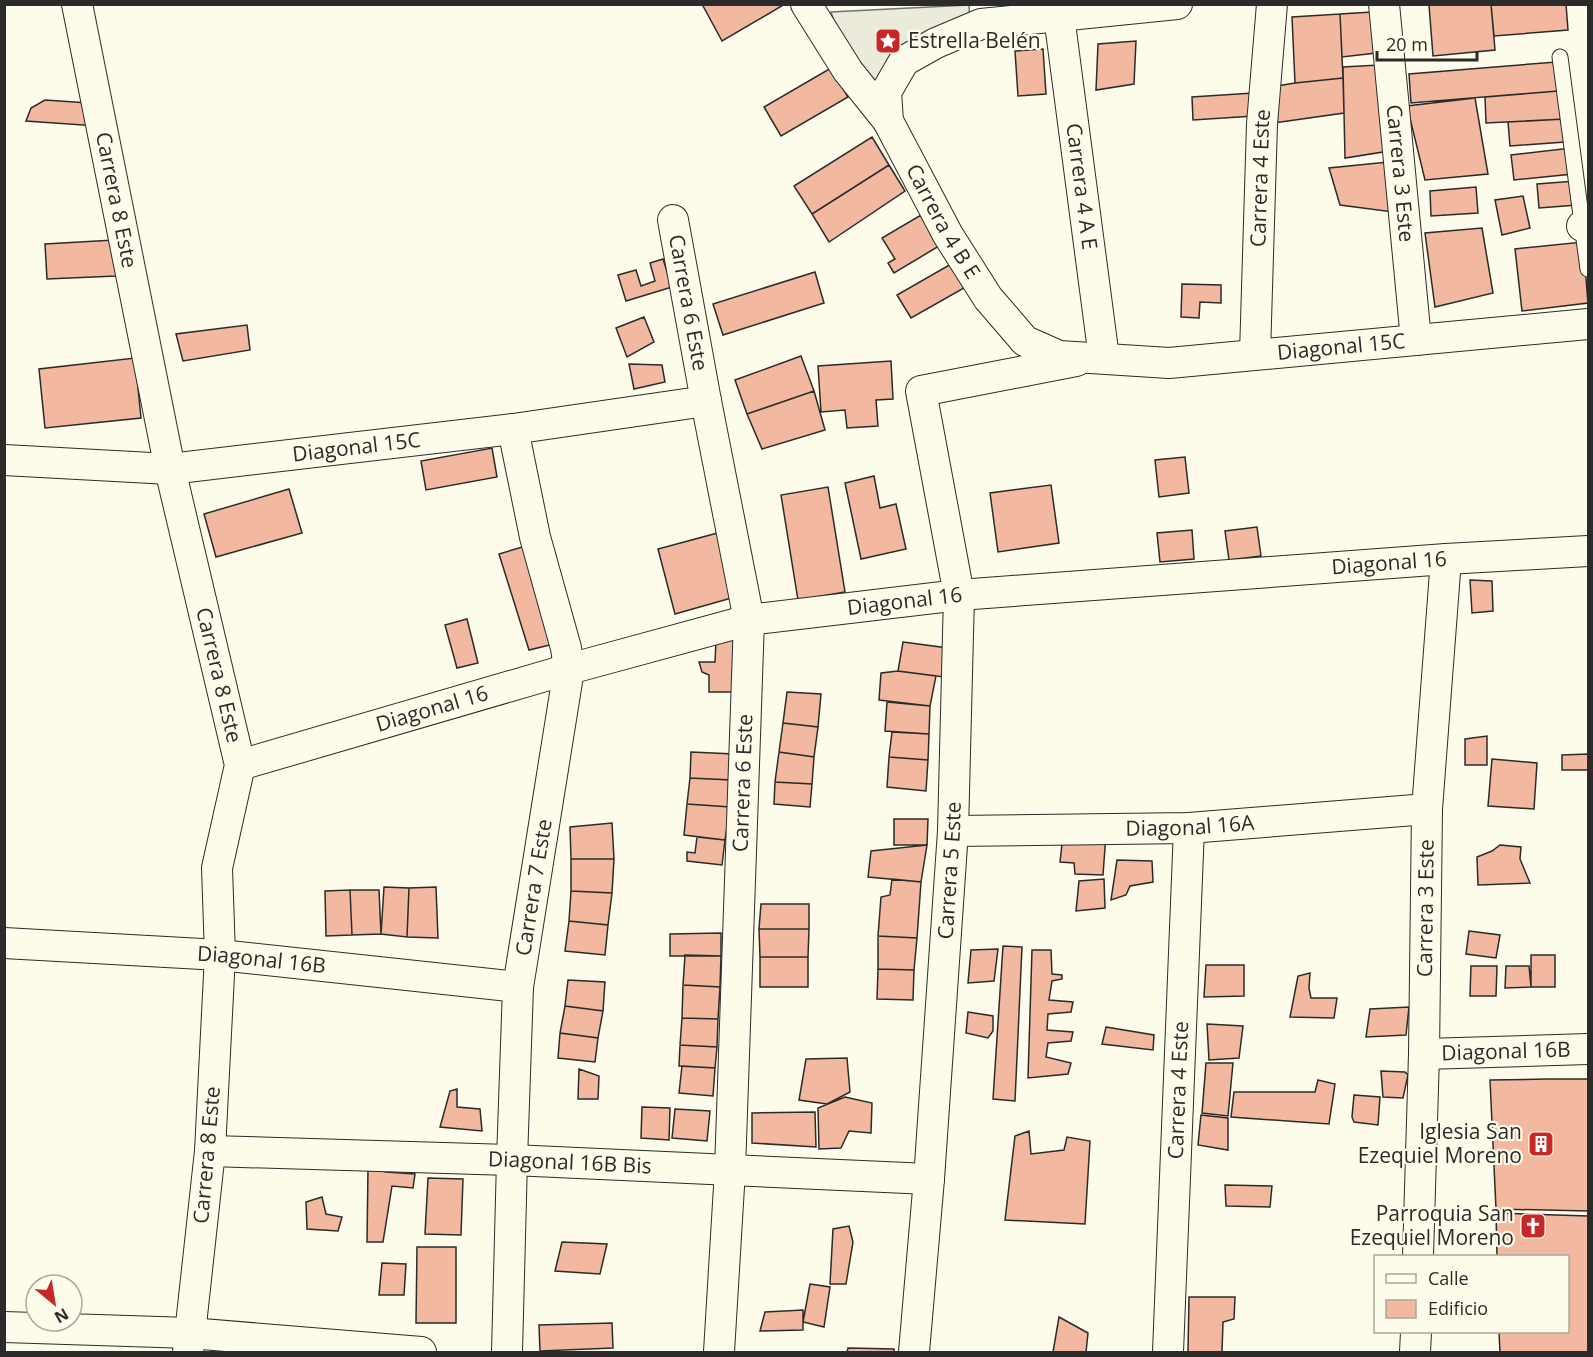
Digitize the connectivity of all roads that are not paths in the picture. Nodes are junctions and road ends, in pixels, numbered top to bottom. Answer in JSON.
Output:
{"nodes":[{"id":1,"x":77,"y":4,"type":"edge"},
{"id":2,"x":806,"y":4,"type":"edge"},
{"id":3,"x":1178,"y":4,"type":"edge"},
{"id":4,"x":1272,"y":4,"type":"edge"},
{"id":5,"x":1384,"y":4,"type":"edge"},
{"id":6,"x":1059,"y":16,"type":"junction"},
{"id":7,"x":1560,"y":57,"type":"dead end"},
{"id":8,"x":888,"y":121,"type":"junction"},
{"id":9,"x":673,"y":220,"type":"dead end"},
{"id":10,"x":1585,"y":226,"type":"edge"},
{"id":11,"x":1588,"y":269,"type":"edge"},
{"id":12,"x":1588,"y":324,"type":"edge"},
{"id":13,"x":1416,"y":340,"type":"junction"},
{"id":14,"x":1024,"y":341,"type":"joint"},
{"id":15,"x":1256,"y":354,"type":"junction"},
{"id":16,"x":1099,"y":358,"type":"junction"},
{"id":17,"x":921,"y":391,"type":"joint"},
{"id":18,"x":706,"y":401,"type":"junction"},
{"id":19,"x":513,"y":429,"type":"junction"},
{"id":20,"x":4,"y":460,"type":"edge"},
{"id":21,"x":170,"y":469,"type":"junction"},
{"id":22,"x":1588,"y":551,"type":"edge"},
{"id":23,"x":1446,"y":559,"type":"junction"},
{"id":24,"x":959,"y":595,"type":"junction"},
{"id":25,"x":749,"y":620,"type":"junction"},
{"id":26,"x":569,"y":669,"type":"junction"},
{"id":27,"x":240,"y":765,"type":"junction"},
{"id":28,"x":1427,"y":809,"type":"junction"},
{"id":29,"x":1189,"y":828,"type":"junction"},
{"id":30,"x":953,"y":831,"type":"junction"},
{"id":31,"x":4,"y":943,"type":"edge"},
{"id":32,"x":220,"y":955,"type":"junction"},
{"id":33,"x":518,"y":987,"type":"junction"},
{"id":34,"x":1588,"y":1049,"type":"edge"},
{"id":35,"x":1424,"y":1054,"type":"junction"},
{"id":36,"x":210,"y":1151,"type":"junction"},
{"id":37,"x":512,"y":1160,"type":"junction"},
{"id":38,"x":730,"y":1170,"type":"junction"},
{"id":39,"x":929,"y":1179,"type":"junction"},
{"id":40,"x":1418,"y":1255,"type":"edge"},
{"id":41,"x":4,"y":1327,"type":"edge"},
{"id":42,"x":1416,"y":1333,"type":"edge"},
{"id":43,"x":189,"y":1343,"type":"edge"},
{"id":44,"x":421,"y":1353,"type":"edge"},
{"id":45,"x":507,"y":1353,"type":"edge"},
{"id":46,"x":719,"y":1353,"type":"edge"},
{"id":47,"x":914,"y":1353,"type":"edge"},
{"id":48,"x":1168,"y":1353,"type":"edge"},
{"id":49,"x":1415,"y":1353,"type":"edge"}],
"edges":[{"from":1,"to":21,"type":"street","name":"Carrera 8 Este"},
{"from":2,"to":8,"type":"street"},
{"from":3,"to":6,"type":"street"},
{"from":4,"to":15,"type":"street","name":"Carrera 4 Este"},
{"from":5,"to":13,"type":"street","name":"Carrera 3 Este"},
{"from":6,"to":8,"type":"street","name":"Carrera 4 B E"},
{"from":6,"to":16,"type":"street","name":"Carrera 4 A E"},
{"from":7,"to":10,"type":"lane"},
{"from":8,"to":14,"type":"street","name":"Carrera 4 B E"},
{"from":9,"to":18,"type":"street","name":"Carrera 6 Este"},
{"from":10,"to":11,"type":"lane"},
{"from":12,"to":13,"type":"street","name":"Diagonal 15C"},
{"from":13,"to":15,"type":"street","name":"Diagonal 15C"},
{"from":14,"to":16,"type":"street","name":"Diagonal 15C"},
{"from":15,"to":16,"type":"street","name":"Diagonal 15C"},
{"from":16,"to":17,"type":"street","name":"Diagonal 15C"},
{"from":17,"to":24,"type":"street","name":"Carrera 5 Este"},
{"from":18,"to":19,"type":"street","name":"Diagonal 15C"},
{"from":18,"to":25,"type":"street","name":"Carrera 6 Este"},
{"from":19,"to":21,"type":"street","name":"Diagonal 15C"},
{"from":19,"to":26,"type":"street","name":"Carrera 7 Este"},
{"from":20,"to":21,"type":"street","name":"Diagonal 15C"},
{"from":21,"to":27,"type":"street","name":"Carrera 8 Este"},
{"from":22,"to":23,"type":"street","name":"Diagonal 16"},
{"from":23,"to":24,"type":"street","name":"Diagonal 16"},
{"from":23,"to":28,"type":"street","name":"Carrera 3 Este"},
{"from":24,"to":25,"type":"street","name":"Diagonal 16"},
{"from":24,"to":30,"type":"street","name":"Carrera 5 Este"},
{"from":25,"to":26,"type":"street","name":"Diagonal 16"},
{"from":25,"to":38,"type":"street","name":"Carrera 6 Este"},
{"from":26,"to":27,"type":"street","name":"Diagonal 16"},
{"from":26,"to":33,"type":"street","name":"Carrera 7 Este"},
{"from":27,"to":32,"type":"street","name":"Carrera 8 Este"},
{"from":28,"to":29,"type":"street","name":"Diagonal 16A"},
{"from":28,"to":35,"type":"street","name":"Carrera 3 Este"},
{"from":29,"to":30,"type":"street","name":"Diagonal 16A"},
{"from":29,"to":48,"type":"street","name":"Carrera 4 Este"},
{"from":30,"to":39,"type":"street","name":"Carrera 5 Este"},
{"from":31,"to":32,"type":"street","name":"Diagonal 16B"},
{"from":32,"to":33,"type":"street","name":"Diagonal 16B"},
{"from":32,"to":36,"type":"street","name":"Carrera 8 Este"},
{"from":33,"to":37,"type":"street","name":"Carrera 7 Este"},
{"from":34,"to":35,"type":"street","name":"Diagonal 16B"},
{"from":35,"to":40,"type":"street","name":"Carrera 3 Este"},
{"from":36,"to":37,"type":"street","name":"Diagonal 16B Bis"},
{"from":36,"to":43,"type":"street","name":"Carrera 8 Este"},
{"from":37,"to":38,"type":"street","name":"Diagonal 16B Bis"},
{"from":37,"to":45,"type":"street","name":"Carrera 7 Este"},
{"from":38,"to":39,"type":"street","name":"Diagonal 16B Bis"},
{"from":38,"to":46,"type":"street","name":"Carrera 6 Este"},
{"from":39,"to":47,"type":"street","name":"Carrera 5 Este"},
{"from":41,"to":43,"type":"street"},
{"from":42,"to":49,"type":"street"},
{"from":43,"to":44,"type":"street"}]}
